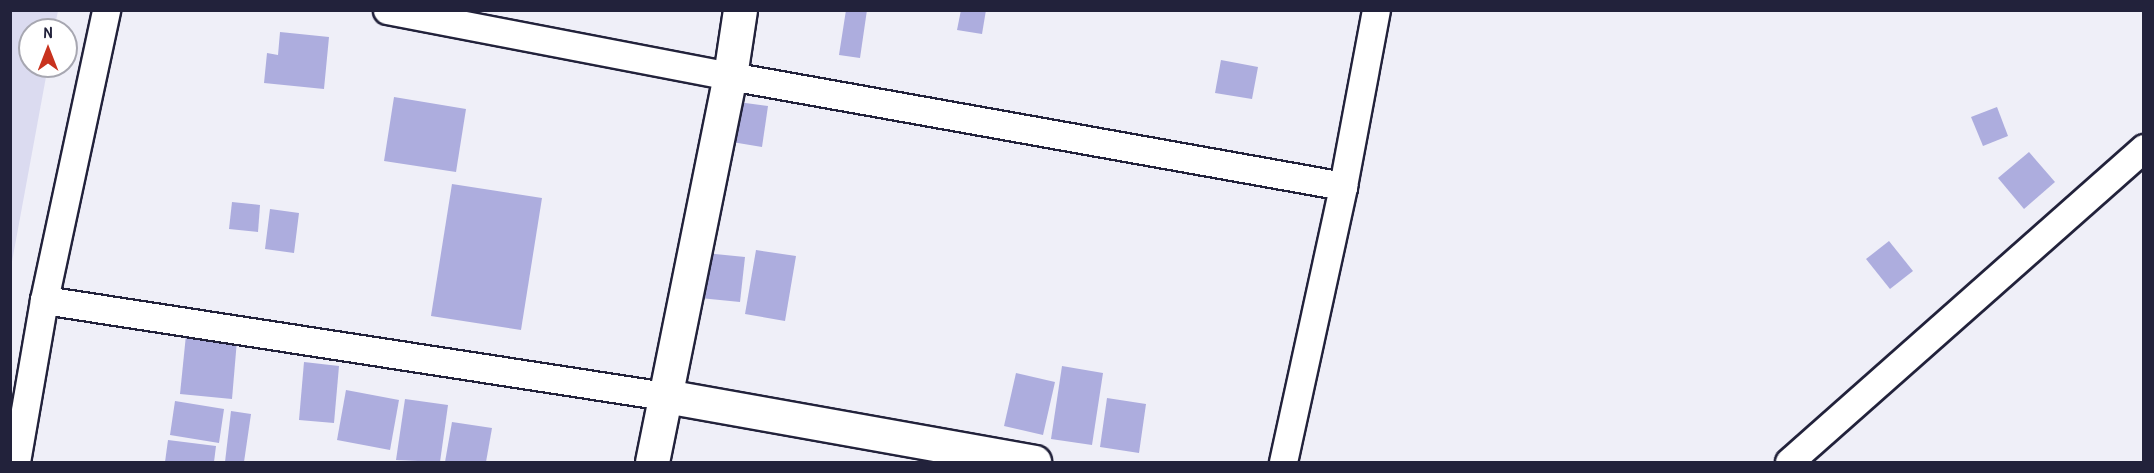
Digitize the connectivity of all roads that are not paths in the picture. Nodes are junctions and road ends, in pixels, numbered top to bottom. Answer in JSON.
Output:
{"nodes":[{"id":1,"x":106,"y":10,"type":"edge"},
{"id":2,"x":387,"y":10,"type":"edge"},
{"id":3,"x":740,"y":10,"type":"edge"},
{"id":4,"x":1377,"y":10,"type":"edge"},
{"id":5,"x":730,"y":76,"type":"junction"},
{"id":6,"x":2144,"y":148,"type":"edge"},
{"id":7,"x":1343,"y":186,"type":"junction"},
{"id":8,"x":44,"y":300,"type":"junction"},
{"id":9,"x":665,"y":396,"type":"junction"},
{"id":10,"x":16,"y":462,"type":"edge"},
{"id":11,"x":652,"y":462,"type":"edge"},
{"id":12,"x":1034,"y":462,"type":"edge"},
{"id":13,"x":1283,"y":462,"type":"edge"},
{"id":14,"x":1789,"y":462,"type":"edge"}],
"edges":[{"from":1,"to":8,"type":"street"},
{"from":2,"to":5,"type":"street"},
{"from":3,"to":5,"type":"street"},
{"from":4,"to":7,"type":"street"},
{"from":5,"to":7,"type":"street"},
{"from":5,"to":9,"type":"street"},
{"from":6,"to":14,"type":"street"},
{"from":7,"to":13,"type":"street"},
{"from":8,"to":9,"type":"street"},
{"from":8,"to":10,"type":"street"},
{"from":9,"to":11,"type":"street"},
{"from":9,"to":12,"type":"street"}]}
